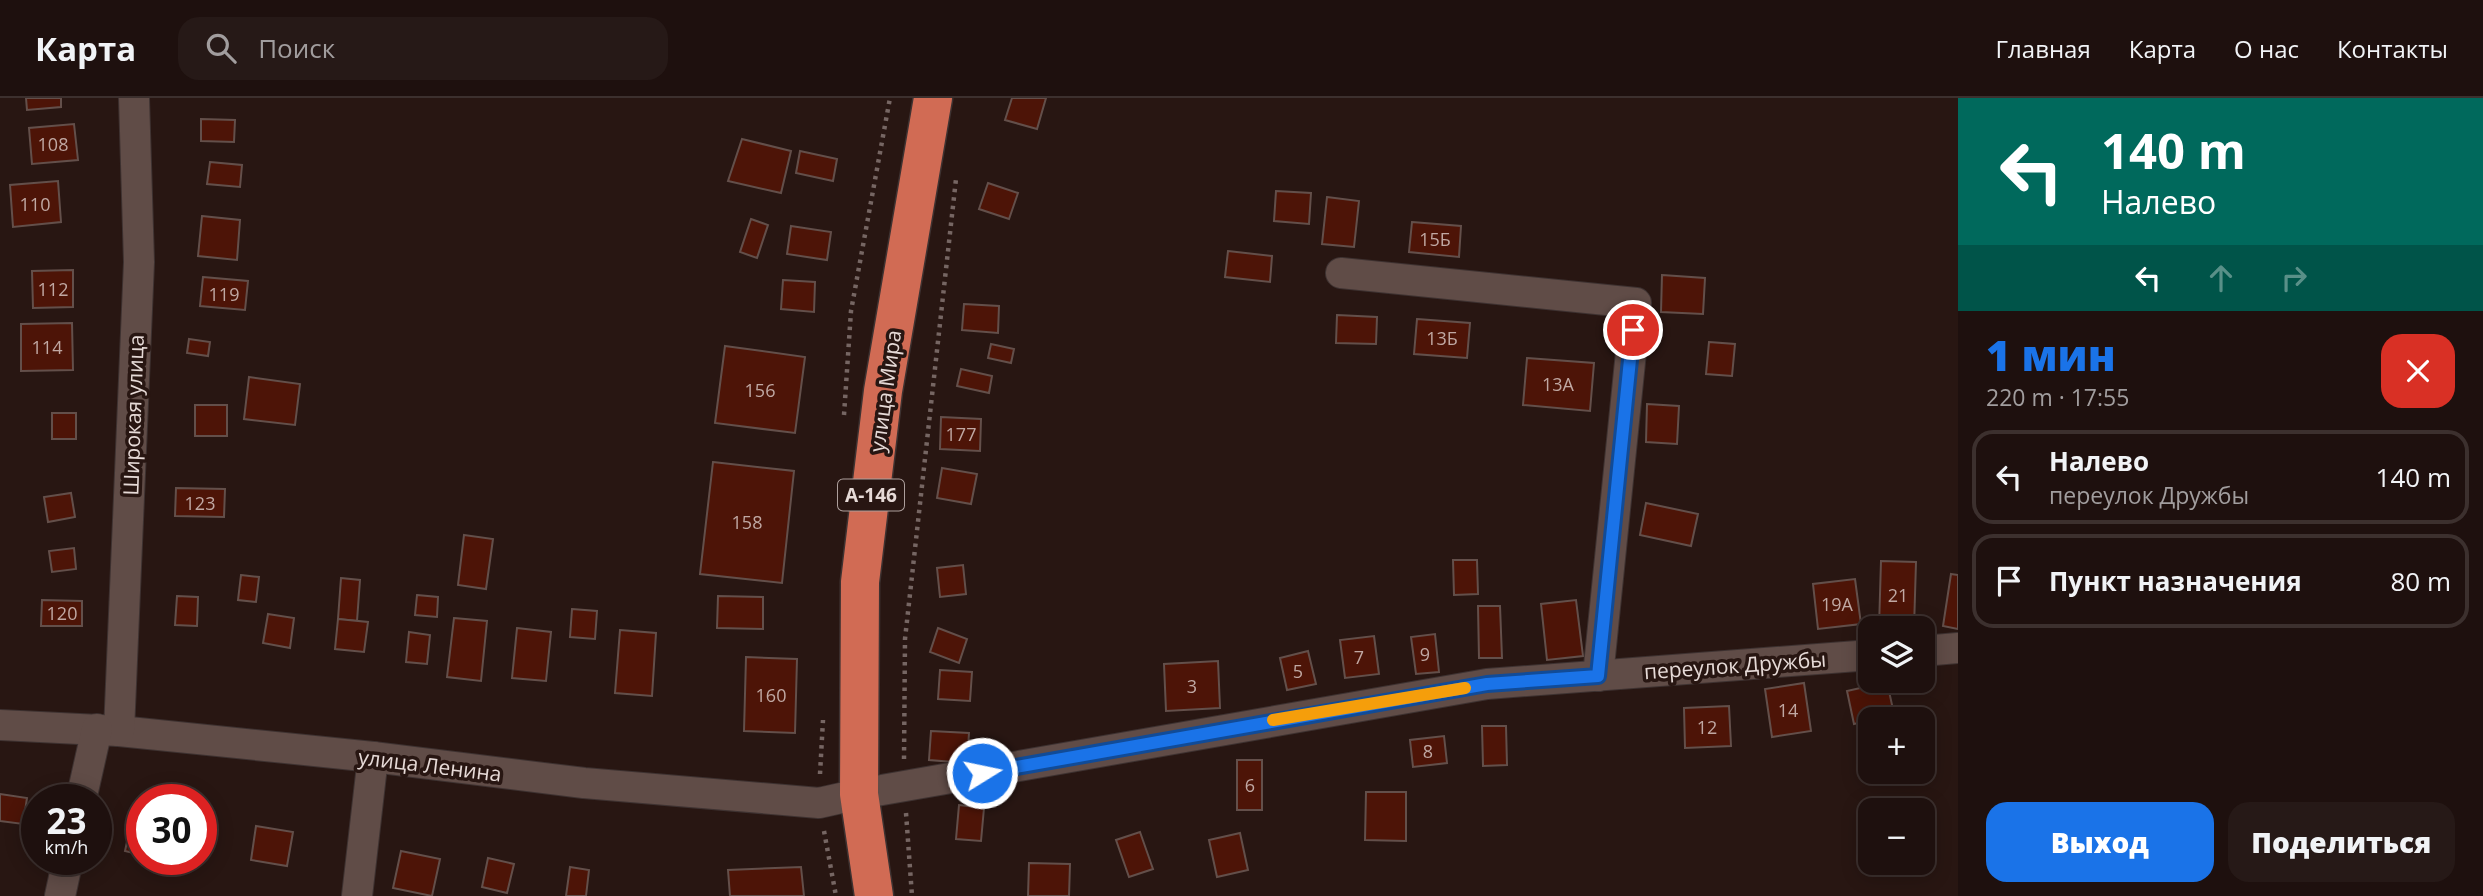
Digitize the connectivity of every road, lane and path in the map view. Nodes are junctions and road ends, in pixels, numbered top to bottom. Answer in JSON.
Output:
{"nodes":[{"id":1,"x":134,"y":98,"type":"edge"},
{"id":2,"x":933,"y":98,"type":"edge"},
{"id":3,"x":957,"y":167,"type":"dead end"},
{"id":4,"x":1341,"y":273,"type":"dead end"},
{"id":5,"x":1958,"y":648,"type":"edge"},
{"id":6,"x":1935,"y":649,"type":"edge"},
{"id":7,"x":1858,"y":656,"type":"edge"},
{"id":8,"x":1598,"y":676,"type":"junction"},
{"id":9,"x":0,"y":725,"type":"edge"},
{"id":10,"x":108,"y":730,"type":"junction"},
{"id":11,"x":373,"y":757,"type":"junction"},
{"id":12,"x":87,"y":784,"type":"edge"},
{"id":13,"x":903,"y":788,"type":"junction"},
{"id":14,"x":859,"y":794,"type":"junction"},
{"id":15,"x":65,"y":875,"type":"edge"},
{"id":16,"x":60,"y":896,"type":"edge"},
{"id":17,"x":357,"y":896,"type":"edge"},
{"id":18,"x":874,"y":896,"type":"edge"},
{"id":19,"x":912,"y":896,"type":"edge"}],
"edges":[{"from":1,"to":10,"type":"street","name":"Широкая улица"},
{"from":2,"to":14,"type":"highway","name":"улица Мира","number":"А-146"},
{"from":3,"to":13,"type":"path"},
{"from":4,"to":8,"type":"street"},
{"from":5,"to":6,"type":"street"},
{"from":7,"to":8,"type":"street","name":"переулок Дружбы"},
{"from":8,"to":13,"type":"street","name":"переулок Дружбы"},
{"from":9,"to":10,"type":"street","name":"улица Ленина"},
{"from":10,"to":11,"type":"street","name":"улица Ленина"},
{"from":10,"to":12,"type":"street","name":"Широкая улица"},
{"from":11,"to":14,"type":"street","name":"улица Ленина"},
{"from":11,"to":17,"type":"street"},
{"from":13,"to":14,"type":"street","name":"переулок Дружбы"},
{"from":13,"to":19,"type":"path"},
{"from":14,"to":18,"type":"highway","name":"улица Мира","number":"А-146"},
{"from":15,"to":16,"type":"street"}]}
